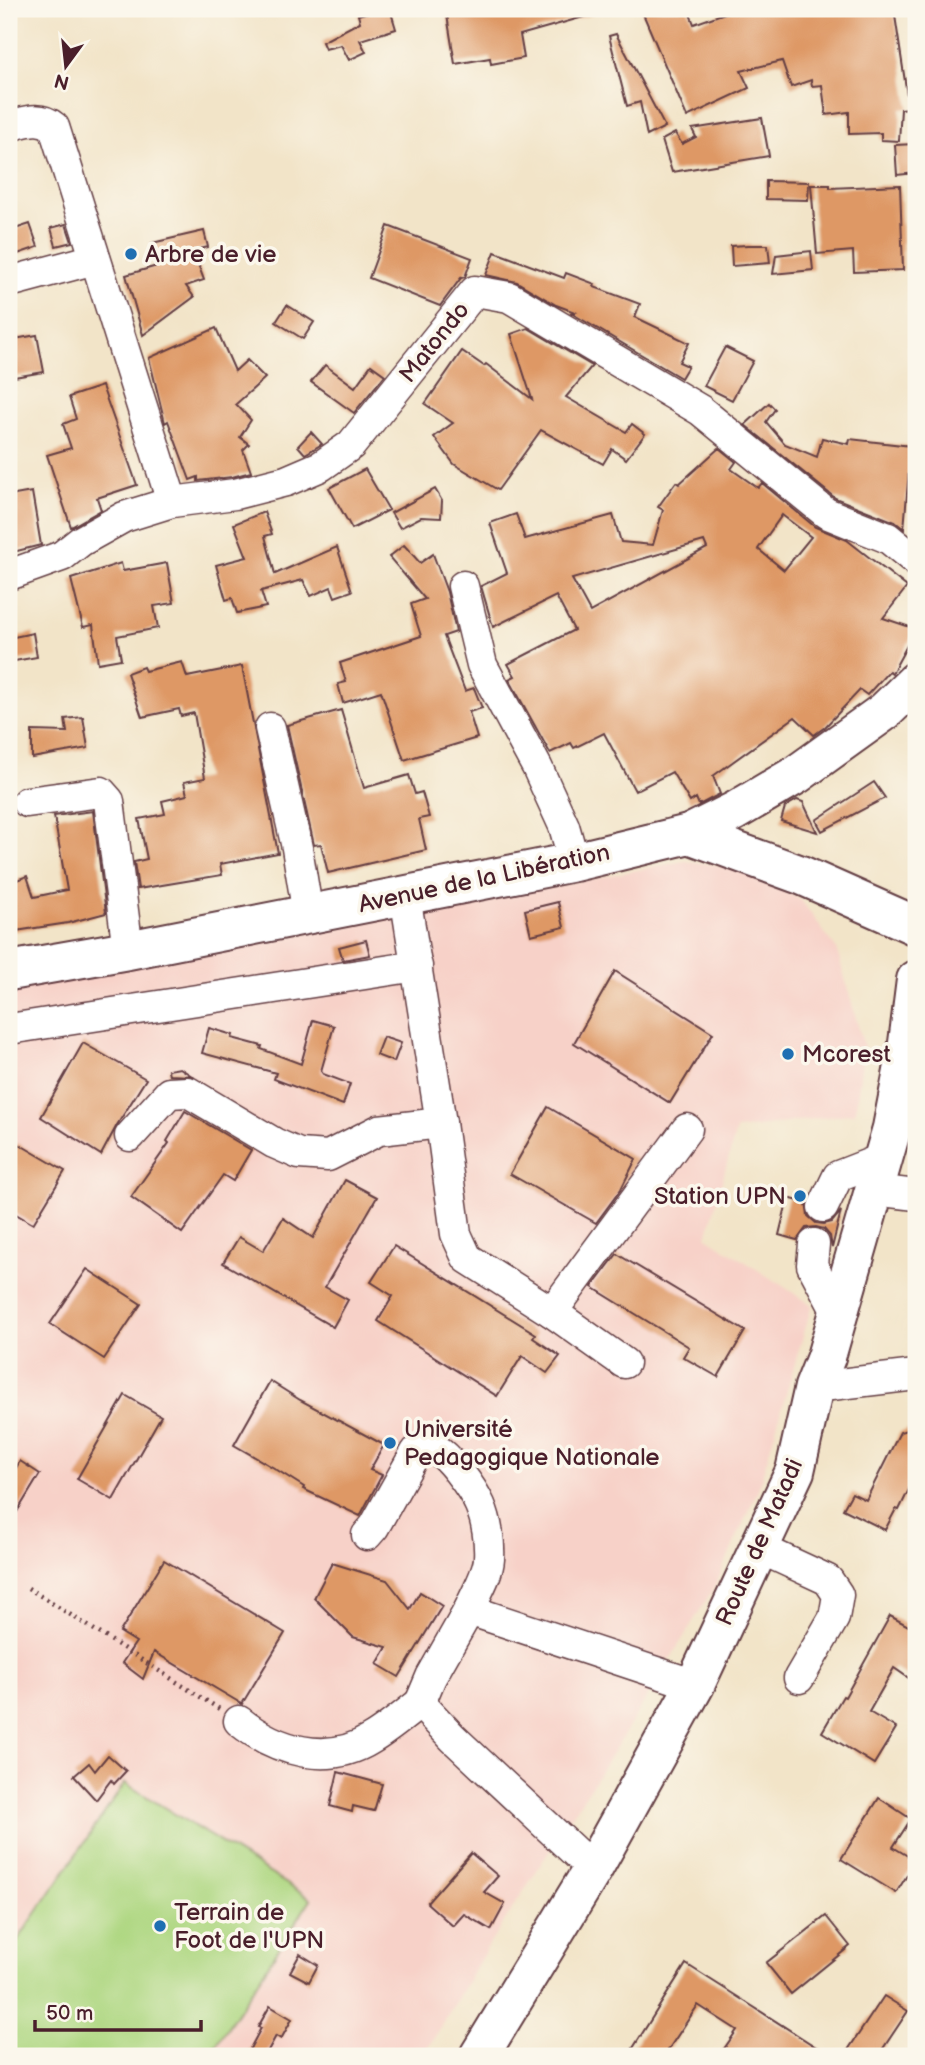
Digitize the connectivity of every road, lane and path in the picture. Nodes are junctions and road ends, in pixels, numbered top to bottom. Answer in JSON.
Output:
{"nodes":[{"id":1,"x":9,"y":126,"type":"edge"},
{"id":2,"x":95,"y":259,"type":"junction"},
{"id":3,"x":9,"y":282,"type":"edge"},
{"id":4,"x":172,"y":502,"type":"junction"},
{"id":5,"x":916,"y":561,"type":"edge"},
{"id":6,"x":9,"y":575,"type":"edge"},
{"id":7,"x":463,"y":586,"type":"dead end"},
{"id":8,"x":916,"y":681,"type":"edge"},
{"id":9,"x":270,"y":728,"type":"dead end"},
{"id":10,"x":27,"y":802,"type":"dead end"},
{"id":11,"x":689,"y":834,"type":"junction"},
{"id":12,"x":574,"y":862,"type":"junction"},
{"id":13,"x":404,"y":895,"type":"junction"},
{"id":14,"x":308,"y":915,"type":"junction"},
{"id":15,"x":916,"y":926,"type":"edge"},
{"id":16,"x":128,"y":950,"type":"junction"},
{"id":17,"x":417,"y":966,"type":"junction"},
{"id":18,"x":9,"y":971,"type":"edge"},
{"id":19,"x":916,"y":980,"type":"edge"},
{"id":20,"x":9,"y":1029,"type":"edge"},
{"id":21,"x":441,"y":1123,"type":"junction"},
{"id":22,"x":687,"y":1129,"type":"dead end"},
{"id":23,"x":130,"y":1136,"type":"dead end"},
{"id":24,"x":879,"y":1174,"type":"junction"},
{"id":25,"x":916,"y":1195,"type":"edge"},
{"id":26,"x":823,"y":1207,"type":"dead end"},
{"id":27,"x":814,"y":1244,"type":"dead end"},
{"id":28,"x":552,"y":1312,"type":"junction"},
{"id":29,"x":838,"y":1314,"type":"junction"},
{"id":30,"x":625,"y":1363,"type":"dead end"},
{"id":31,"x":916,"y":1375,"type":"edge"},
{"id":32,"x":814,"y":1387,"type":"junction"},
{"id":33,"x":367,"y":1535,"type":"dead end"},
{"id":34,"x":759,"y":1548,"type":"junction"},
{"id":35,"x":28,"y":1588,"type":"dead end"},
{"id":36,"x":469,"y":1611,"type":"junction"},
{"id":37,"x":799,"y":1678,"type":"dead end"},
{"id":38,"x":695,"y":1685,"type":"junction"},
{"id":39,"x":420,"y":1703,"type":"junction"},
{"id":40,"x":239,"y":1721,"type":"joint"},
{"id":41,"x":593,"y":1869,"type":"junction"},
{"id":42,"x":479,"y":2056,"type":"edge"}],
"edges":[{"from":1,"to":2,"type":"street"},
{"from":2,"to":3,"type":"street"},
{"from":2,"to":4,"type":"street"},
{"from":4,"to":5,"type":"street","name":"Matondo"},
{"from":4,"to":6,"type":"street","name":"Matondo"},
{"from":7,"to":12,"type":"street"},
{"from":8,"to":11,"type":"main road","name":"Avenue de la Libération"},
{"from":9,"to":14,"type":"street"},
{"from":10,"to":16,"type":"street"},
{"from":11,"to":12,"type":"main road","name":"Avenue de la Libération"},
{"from":11,"to":15,"type":"main road"},
{"from":12,"to":13,"type":"main road","name":"Avenue de la Libération"},
{"from":13,"to":14,"type":"main road","name":"Avenue de la Libération"},
{"from":13,"to":17,"type":"street"},
{"from":14,"to":16,"type":"main road","name":"Avenue de la Libération"},
{"from":16,"to":18,"type":"main road","name":"Avenue de la Libération"},
{"from":17,"to":20,"type":"street"},
{"from":17,"to":21,"type":"street"},
{"from":19,"to":24,"type":"main road","name":"Route de Matadi"},
{"from":21,"to":23,"type":"street"},
{"from":21,"to":28,"type":"street"},
{"from":22,"to":28,"type":"street"},
{"from":24,"to":25,"type":"street"},
{"from":24,"to":26,"type":"street"},
{"from":24,"to":29,"type":"main road","name":"Route de Matadi"},
{"from":27,"to":29,"type":"street"},
{"from":28,"to":30,"type":"street"},
{"from":29,"to":32,"type":"main road","name":"Route de Matadi"},
{"from":31,"to":32,"type":"street"},
{"from":32,"to":34,"type":"main road","name":"Route de Matadi"},
{"from":33,"to":36,"type":"street"},
{"from":34,"to":37,"type":"street"},
{"from":34,"to":38,"type":"main road","name":"Route de Matadi"},
{"from":35,"to":40,"type":"path"},
{"from":36,"to":38,"type":"street"},
{"from":36,"to":39,"type":"street"},
{"from":38,"to":41,"type":"main road","name":"Route de Matadi"},
{"from":39,"to":40,"type":"street"},
{"from":39,"to":41,"type":"street"},
{"from":41,"to":42,"type":"main road","name":"Route de Matadi"}]}
